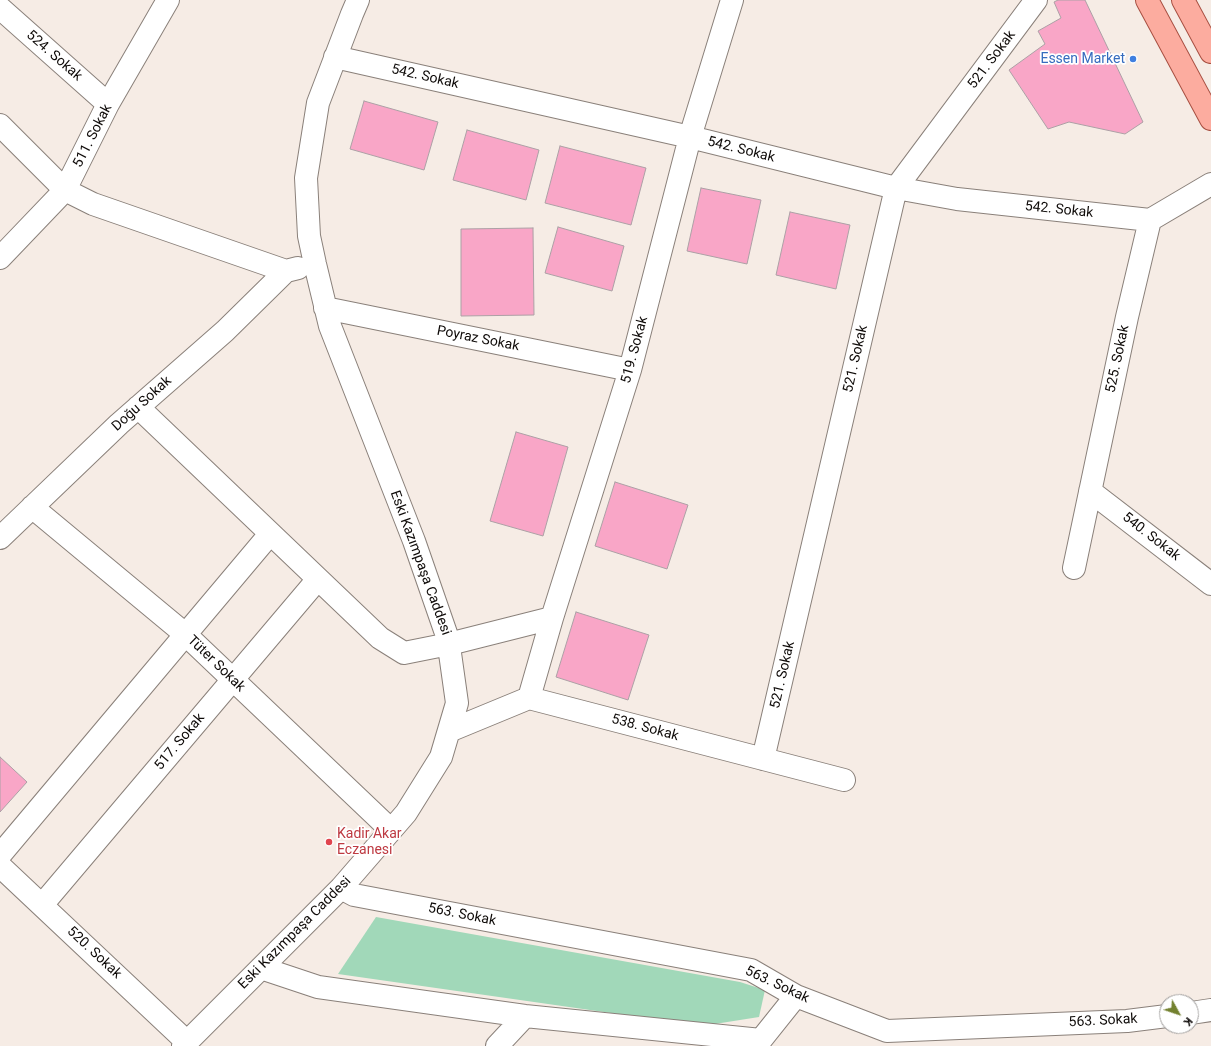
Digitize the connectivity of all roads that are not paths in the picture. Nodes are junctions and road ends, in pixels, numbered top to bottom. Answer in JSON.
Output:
{"nodes":[{"id":1,"x":168,"y":0,"type":"edge"},
{"id":2,"x":358,"y":0,"type":"edge"},
{"id":3,"x":732,"y":0,"type":"edge"},
{"id":4,"x":1036,"y":0,"type":"edge"},
{"id":5,"x":1147,"y":0,"type":"edge"},
{"id":6,"x":1183,"y":0,"type":"edge"},
{"id":7,"x":0,"y":8,"type":"edge"},
{"id":8,"x":1211,"y":52,"type":"edge"},
{"id":9,"x":335,"y":57,"type":"junction"},
{"id":10,"x":108,"y":104,"type":"junction"},
{"id":11,"x":1211,"y":119,"type":"edge"},
{"id":12,"x":0,"y":125,"type":"edge"},
{"id":13,"x":690,"y":138,"type":"junction"},
{"id":14,"x":1211,"y":184,"type":"edge"},
{"id":15,"x":896,"y":188,"type":"junction"},
{"id":16,"x":65,"y":190,"type":"junction"},
{"id":17,"x":1150,"y":220,"type":"junction"},
{"id":18,"x":0,"y":258,"type":"edge"},
{"id":19,"x":315,"y":264,"type":"junction"},
{"id":20,"x":286,"y":271,"type":"junction"},
{"id":21,"x":325,"y":308,"type":"junction"},
{"id":22,"x":630,"y":370,"type":"junction"},
{"id":23,"x":138,"y":407,"type":"junction"},
{"id":24,"x":1090,"y":491,"type":"junction"},
{"id":25,"x":32,"y":508,"type":"junction"},
{"id":26,"x":270,"y":534,"type":"junction"},
{"id":27,"x":0,"y":538,"type":"edge"},
{"id":28,"x":1074,"y":568,"type":"dead end"},
{"id":29,"x":318,"y":579,"type":"junction"},
{"id":30,"x":1211,"y":584,"type":"edge"},
{"id":31,"x":552,"y":618,"type":"junction"},
{"id":32,"x":185,"y":634,"type":"junction"},
{"id":33,"x":449,"y":644,"type":"junction"},
{"id":34,"x":232,"y":680,"type":"junction"},
{"id":35,"x":529,"y":698,"type":"junction"},
{"id":36,"x":449,"y":731,"type":"junction"},
{"id":37,"x":763,"y":759,"type":"junction"},
{"id":38,"x":844,"y":780,"type":"dead end"},
{"id":39,"x":391,"y":830,"type":"junction"},
{"id":40,"x":0,"y":855,"type":"edge"},
{"id":41,"x":0,"y":866,"type":"edge"},
{"id":42,"x":341,"y":888,"type":"junction"},
{"id":43,"x":42,"y":905,"type":"junction"},
{"id":44,"x":261,"y":968,"type":"junction"},
{"id":45,"x":796,"y":996,"type":"junction"},
{"id":46,"x":1211,"y":1010,"type":"edge"},
{"id":47,"x":1199,"y":1012,"type":"edge"},
{"id":48,"x":525,"y":1016,"type":"junction"},
{"id":49,"x":1159,"y":1017,"type":"edge"},
{"id":50,"x":887,"y":1031,"type":"junction"},
{"id":51,"x":758,"y":1043,"type":"edge"},
{"id":52,"x":185,"y":1044,"type":"edge"},
{"id":53,"x":497,"y":1046,"type":"edge"},
{"id":54,"x":904,"y":1046,"type":"edge"}],
"edges":[{"from":1,"to":10,"type":"street","name":"511. Sokak"},
{"from":2,"to":9,"type":"street","name":"Eski Kazımpaşa Caddesi"},
{"from":3,"to":13,"type":"street","name":"519. Sokak"},
{"from":4,"to":15,"type":"street","name":"521. Sokak"},
{"from":5,"to":11,"type":"main road"},
{"from":6,"to":8,"type":"main road"},
{"from":7,"to":10,"type":"street","name":"524. Sokak"},
{"from":9,"to":13,"type":"street","name":"542. Sokak"},
{"from":9,"to":19,"type":"street","name":"Eski Kazımpaşa Caddesi"},
{"from":10,"to":16,"type":"street","name":"511. Sokak"},
{"from":12,"to":16,"type":"street"},
{"from":13,"to":15,"type":"street","name":"542. Sokak"},
{"from":13,"to":22,"type":"street","name":"519. Sokak"},
{"from":14,"to":17,"type":"street"},
{"from":15,"to":17,"type":"street","name":"542. Sokak"},
{"from":15,"to":37,"type":"street","name":"521. Sokak"},
{"from":16,"to":18,"type":"street","name":"511. Sokak"},
{"from":16,"to":20,"type":"street"},
{"from":17,"to":24,"type":"street","name":"525. Sokak"},
{"from":19,"to":20,"type":"street"},
{"from":19,"to":21,"type":"street","name":"Eski Kazımpaşa Caddesi"},
{"from":20,"to":23,"type":"street","name":"Doğu Sokak"},
{"from":21,"to":22,"type":"street","name":"Poyraz Sokak"},
{"from":21,"to":33,"type":"street","name":"Eski Kazımpaşa Caddesi"},
{"from":22,"to":31,"type":"street","name":"519. Sokak"},
{"from":23,"to":25,"type":"street","name":"Doğu Sokak"},
{"from":23,"to":26,"type":"street"},
{"from":24,"to":28,"type":"street","name":"525. Sokak"},
{"from":24,"to":30,"type":"street","name":"540. Sokak"},
{"from":25,"to":27,"type":"street","name":"Doğu Sokak"},
{"from":25,"to":32,"type":"street","name":"Tüter Sokak"},
{"from":26,"to":29,"type":"street"},
{"from":26,"to":32,"type":"street"},
{"from":29,"to":33,"type":"street"},
{"from":29,"to":34,"type":"street","name":"517. Sokak"},
{"from":31,"to":33,"type":"street"},
{"from":31,"to":35,"type":"street","name":"519. Sokak"},
{"from":32,"to":34,"type":"street","name":"Tüter Sokak"},
{"from":32,"to":40,"type":"street"},
{"from":33,"to":36,"type":"street","name":"Eski Kazımpaşa Caddesi"},
{"from":34,"to":39,"type":"street","name":"Tüter Sokak"},
{"from":34,"to":43,"type":"street","name":"517. Sokak"},
{"from":35,"to":36,"type":"street"},
{"from":35,"to":37,"type":"street","name":"538. Sokak"},
{"from":36,"to":39,"type":"street","name":"Eski Kazımpaşa Caddesi"},
{"from":37,"to":38,"type":"street","name":"538. Sokak"},
{"from":39,"to":42,"type":"street","name":"Eski Kazımpaşa Caddesi"},
{"from":41,"to":43,"type":"street","name":"520. Sokak"},
{"from":42,"to":44,"type":"street","name":"Eski Kazımpaşa Caddesi"},
{"from":42,"to":45,"type":"street","name":"563. Sokak"},
{"from":43,"to":52,"type":"street","name":"520. Sokak"},
{"from":44,"to":48,"type":"street"},
{"from":44,"to":52,"type":"street","name":"Eski Kazımpaşa Caddesi"},
{"from":45,"to":50,"type":"street","name":"563. Sokak"},
{"from":45,"to":51,"type":"street"},
{"from":46,"to":47,"type":"street"},
{"from":48,"to":51,"type":"street"},
{"from":48,"to":53,"type":"street"},
{"from":49,"to":50,"type":"street","name":"563. Sokak"},
{"from":50,"to":54,"type":"street"}]}
